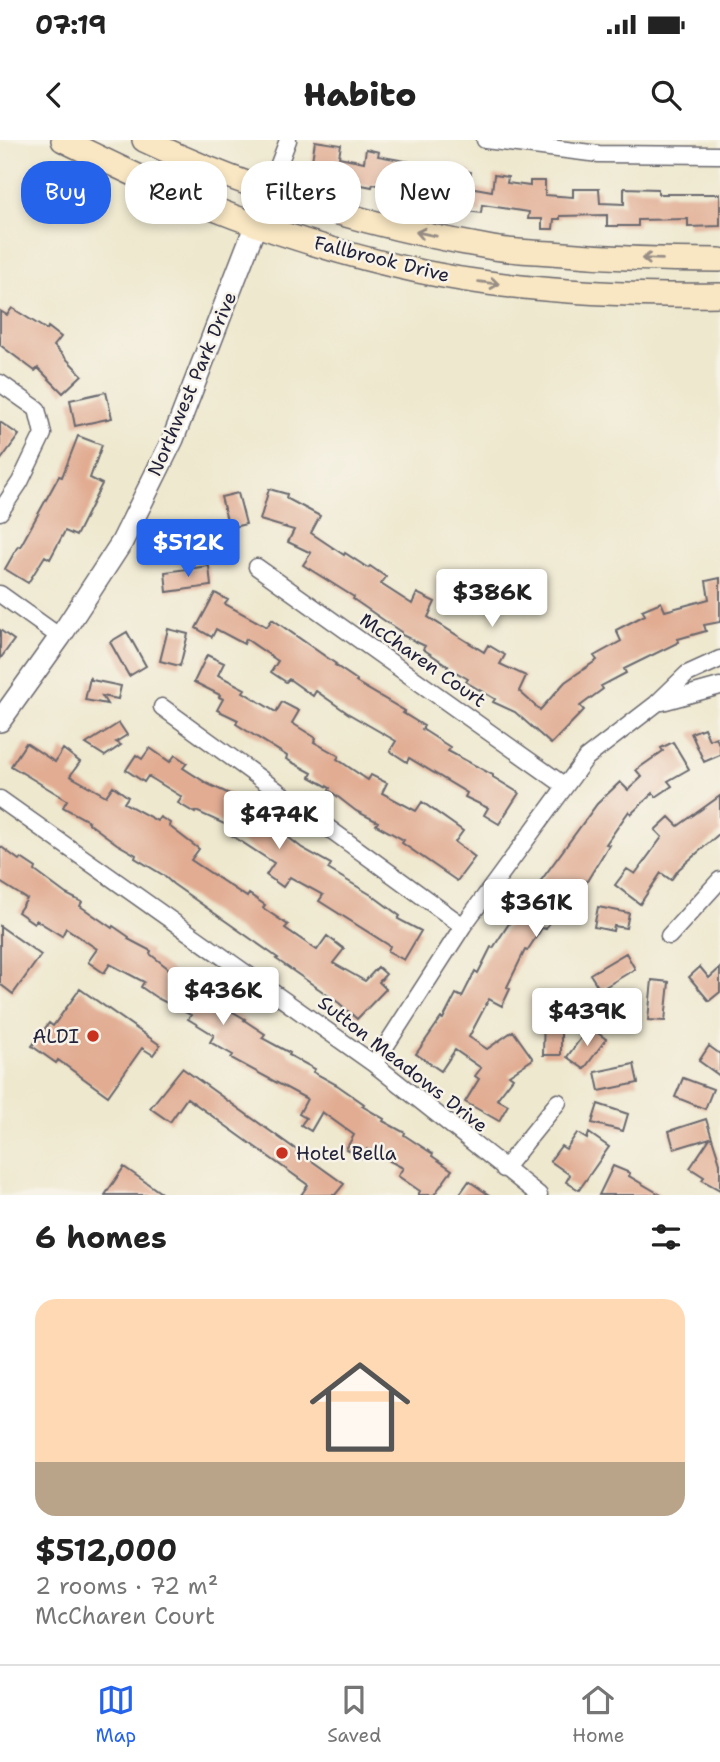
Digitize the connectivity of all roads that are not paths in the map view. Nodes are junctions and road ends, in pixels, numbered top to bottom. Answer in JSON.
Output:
{"nodes":[{"id":1,"x":63,"y":140,"type":"edge"},
{"id":2,"x":145,"y":140,"type":"edge"},
{"id":3,"x":288,"y":140,"type":"edge"},
{"id":4,"x":485,"y":140,"type":"edge"},
{"id":5,"x":715,"y":155,"type":"edge"},
{"id":6,"x":280,"y":161,"type":"edge"},
{"id":7,"x":241,"y":182,"type":"edge"},
{"id":8,"x":361,"y":219,"type":"edge"},
{"id":9,"x":257,"y":225,"type":"junction"},
{"id":10,"x":720,"y":260,"type":"edge"},
{"id":11,"x":720,"y":295,"type":"edge"},
{"id":12,"x":0,"y":383,"type":"edge"},
{"id":13,"x":0,"y":512,"type":"edge"},
{"id":14,"x":257,"y":567,"type":"dead end"},
{"id":15,"x":0,"y":594,"type":"edge"},
{"id":16,"x":60,"y":637,"type":"junction"},
{"id":17,"x":720,"y":659,"type":"edge"},
{"id":18,"x":720,"y":686,"type":"edge"},
{"id":19,"x":656,"y":704,"type":"junction"},
{"id":20,"x":162,"y":707,"type":"dead end"},
{"id":21,"x":0,"y":721,"type":"edge"},
{"id":22,"x":565,"y":786,"type":"junction"},
{"id":23,"x":0,"y":799,"type":"edge"},
{"id":24,"x":720,"y":880,"type":"edge"},
{"id":25,"x":463,"y":926,"type":"junction"},
{"id":26,"x":668,"y":936,"type":"dead end"},
{"id":27,"x":374,"y":1064,"type":"junction"},
{"id":28,"x":558,"y":1102,"type":"dead end"},
{"id":29,"x":503,"y":1169,"type":"junction"},
{"id":30,"x":539,"y":1195,"type":"edge"}],
"edges":[{"from":1,"to":9,"type":"main road","name":"Fallbrook Drive"},
{"from":2,"to":7,"type":"main road","name":"Fallbrook Drive"},
{"from":3,"to":6,"type":"street","name":"Northwest Park Drive"},
{"from":4,"to":5,"type":"street"},
{"from":10,"to":8,"type":"main road","name":"Fallbrook Drive","one_way":true},
{"from":9,"to":11,"type":"main road","name":"Fallbrook Drive","one_way":true},
{"from":9,"to":16,"type":"street","name":"Northwest Park Drive"},
{"from":12,"to":13,"type":"street"},
{"from":14,"to":22,"type":"street","name":"McCharen Court"},
{"from":15,"to":16,"type":"street"},
{"from":16,"to":21,"type":"street","name":"Northwest Park Drive"},
{"from":17,"to":19,"type":"street"},
{"from":18,"to":19,"type":"street"},
{"from":19,"to":22,"type":"street"},
{"from":20,"to":25,"type":"street"},
{"from":22,"to":25,"type":"street"},
{"from":23,"to":27,"type":"street","name":"Sutton Meadows Drive"},
{"from":24,"to":26,"type":"street"},
{"from":25,"to":27,"type":"street"},
{"from":27,"to":29,"type":"street","name":"Sutton Meadows Drive"},
{"from":28,"to":29,"type":"street"},
{"from":29,"to":30,"type":"street","name":"Sutton Meadows Drive"}]}
